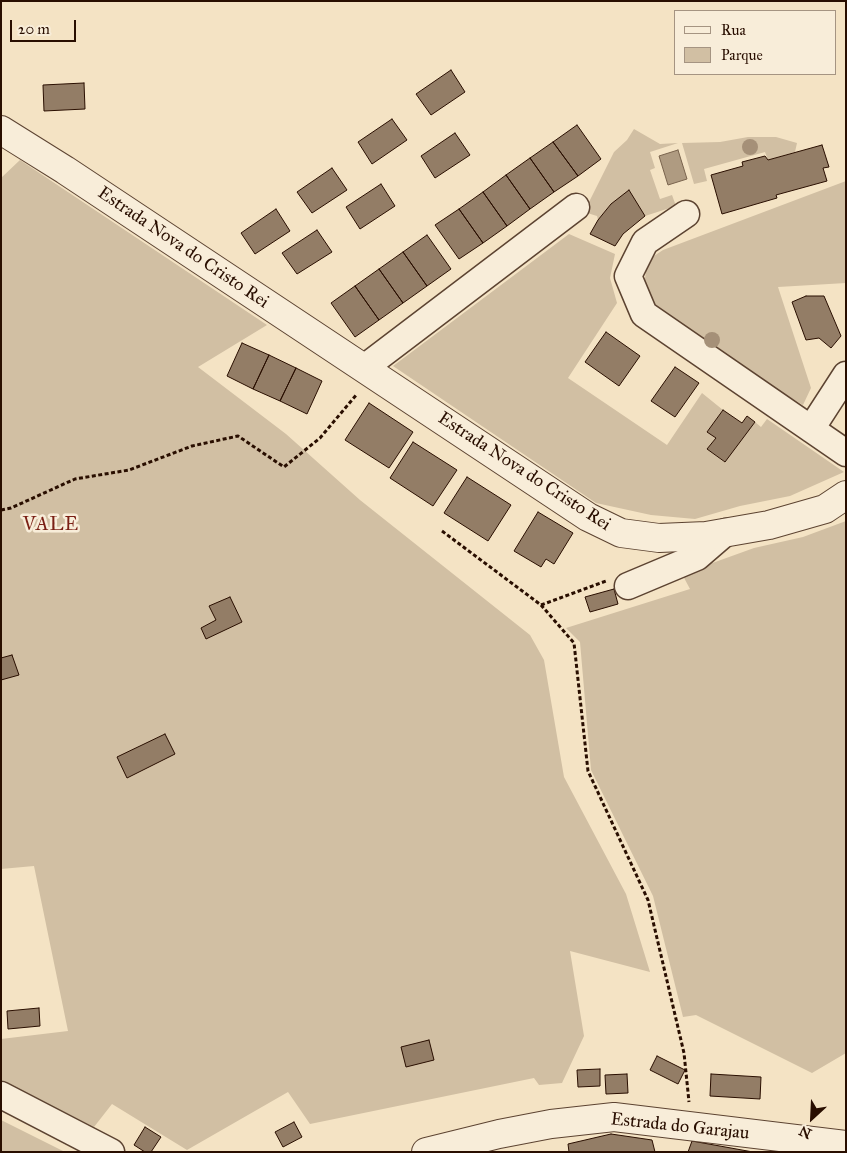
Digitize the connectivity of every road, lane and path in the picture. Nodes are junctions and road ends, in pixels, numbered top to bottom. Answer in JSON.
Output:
{"nodes":[{"id":1,"x":1,"y":130,"type":"edge"},
{"id":2,"x":576,"y":207,"type":"dead end"},
{"id":3,"x":686,"y":214,"type":"dead end"},
{"id":4,"x":369,"y":371,"type":"junction"},
{"id":5,"x":846,"y":375,"type":"edge"},
{"id":6,"x":811,"y":429,"type":"junction"},
{"id":7,"x":846,"y":453,"type":"edge"},
{"id":8,"x":846,"y":496,"type":"edge"},
{"id":9,"x":1,"y":510,"type":"edge"},
{"id":10,"x":442,"y":531,"type":"dead end"},
{"id":11,"x":726,"y":532,"type":"junction"},
{"id":12,"x":628,"y":586,"type":"dead end"},
{"id":13,"x":1,"y":1095,"type":"edge"},
{"id":14,"x":690,"y":1104,"type":"dead end"},
{"id":15,"x":846,"y":1145,"type":"edge"},
{"id":16,"x":111,"y":1152,"type":"edge"},
{"id":17,"x":426,"y":1152,"type":"edge"}],
"edges":[{"from":1,"to":4,"type":"street","name":"Estrada Nova do Cristo Rei"},
{"from":2,"to":4,"type":"street"},
{"from":3,"to":6,"type":"street"},
{"from":4,"to":9,"type":"path"},
{"from":4,"to":11,"type":"street","name":"Estrada Nova do Cristo Rei"},
{"from":5,"to":6,"type":"street"},
{"from":6,"to":7,"type":"street"},
{"from":8,"to":11,"type":"street","name":"Estrada Nova do Cristo Rei"},
{"from":10,"to":14,"type":"path"},
{"from":11,"to":12,"type":"street"},
{"from":13,"to":16,"type":"street"},
{"from":15,"to":17,"type":"street","name":"Estrada do Garajau"}]}
